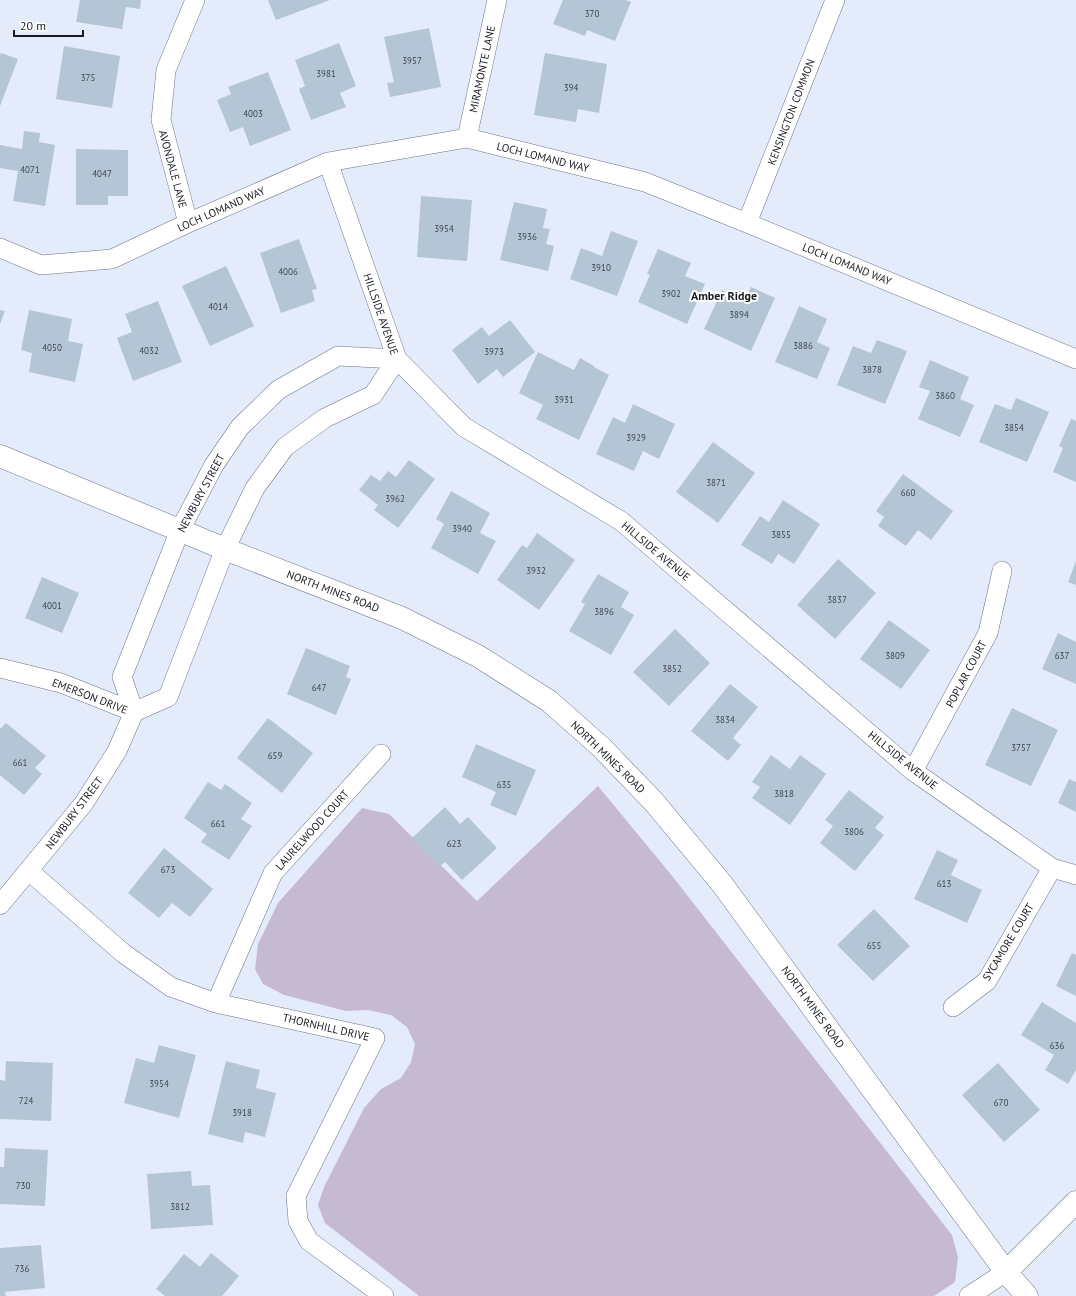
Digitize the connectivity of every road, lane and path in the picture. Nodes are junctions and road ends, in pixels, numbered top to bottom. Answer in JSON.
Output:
{"nodes":[{"id":1,"x":195,"y":0,"type":"edge"},
{"id":2,"x":497,"y":0,"type":"edge"},
{"id":3,"x":835,"y":0,"type":"edge"},
{"id":4,"x":467,"y":138,"type":"junction"},
{"id":5,"x":328,"y":162,"type":"junction"},
{"id":6,"x":188,"y":223,"type":"junction"},
{"id":7,"x":747,"y":223,"type":"junction"},
{"id":8,"x":0,"y":248,"type":"edge"},
{"id":9,"x":397,"y":359,"type":"junction"},
{"id":10,"x":1076,"y":359,"type":"edge"},
{"id":11,"x":0,"y":456,"type":"edge"},
{"id":12,"x":180,"y":530,"type":"junction"},
{"id":13,"x":225,"y":549,"type":"junction"},
{"id":14,"x":1002,"y":571,"type":"dead end"},
{"id":15,"x":0,"y":668,"type":"edge"},
{"id":16,"x":134,"y":712,"type":"junction"},
{"id":17,"x":381,"y":754,"type":"dead end"},
{"id":18,"x":913,"y":771,"type":"junction"},
{"id":19,"x":1052,"y":868,"type":"junction"},
{"id":20,"x":29,"y":871,"type":"junction"},
{"id":21,"x":1076,"y":875,"type":"edge"},
{"id":22,"x":0,"y":905,"type":"edge"},
{"id":23,"x":216,"y":1003,"type":"junction"},
{"id":24,"x":953,"y":1007,"type":"dead end"},
{"id":25,"x":1076,"y":1202,"type":"edge"},
{"id":26,"x":1006,"y":1272,"type":"junction"},
{"id":27,"x":384,"y":1296,"type":"edge"},
{"id":28,"x":969,"y":1296,"type":"edge"},
{"id":29,"x":1027,"y":1296,"type":"edge"}],
"edges":[{"from":1,"to":6,"type":"street","name":"AVONDALE LANE"},
{"from":2,"to":4,"type":"street","name":"MIRAMONTE LANE"},
{"from":3,"to":7,"type":"street","name":"KENSINGTON COMMON"},
{"from":4,"to":5,"type":"street","name":"LOCH LOMAND WAY"},
{"from":4,"to":7,"type":"street","name":"LOCH LOMAND WAY"},
{"from":5,"to":6,"type":"street","name":"LOCH LOMAND WAY"},
{"from":5,"to":9,"type":"street","name":"HILLSIDE AVENUE"},
{"from":6,"to":8,"type":"street","name":"LOCH LOMAND WAY"},
{"from":7,"to":10,"type":"street","name":"LOCH LOMAND WAY"},
{"from":9,"to":12,"type":"street","name":"NEWBURY STREET"},
{"from":9,"to":13,"type":"street"},
{"from":9,"to":18,"type":"street","name":"HILLSIDE AVENUE"},
{"from":11,"to":12,"type":"main road","name":"NORTH MINES ROAD"},
{"from":12,"to":13,"type":"main road","name":"NORTH MINES ROAD"},
{"from":12,"to":16,"type":"street","name":"NEWBURY STREET"},
{"from":13,"to":16,"type":"street"},
{"from":13,"to":26,"type":"main road","name":"NORTH MINES ROAD"},
{"from":14,"to":18,"type":"street","name":"POPLAR COURT"},
{"from":15,"to":16,"type":"street","name":"EMERSON DRIVE"},
{"from":16,"to":20,"type":"street","name":"NEWBURY STREET"},
{"from":17,"to":23,"type":"street","name":"LAURELWOOD COURT"},
{"from":18,"to":19,"type":"street","name":"HILLSIDE AVENUE"},
{"from":19,"to":21,"type":"street","name":"HILLSIDE AVENUE"},
{"from":19,"to":24,"type":"street","name":"SYCAMORE COURT"},
{"from":20,"to":22,"type":"street","name":"NEWBURY STREET"},
{"from":20,"to":23,"type":"street","name":"THORNHILL DRIVE"},
{"from":23,"to":27,"type":"street","name":"THORNHILL DRIVE"},
{"from":25,"to":26,"type":"main road"},
{"from":26,"to":28,"type":"street"},
{"from":26,"to":29,"type":"main road","name":"NORTH MINES ROAD"}]}
